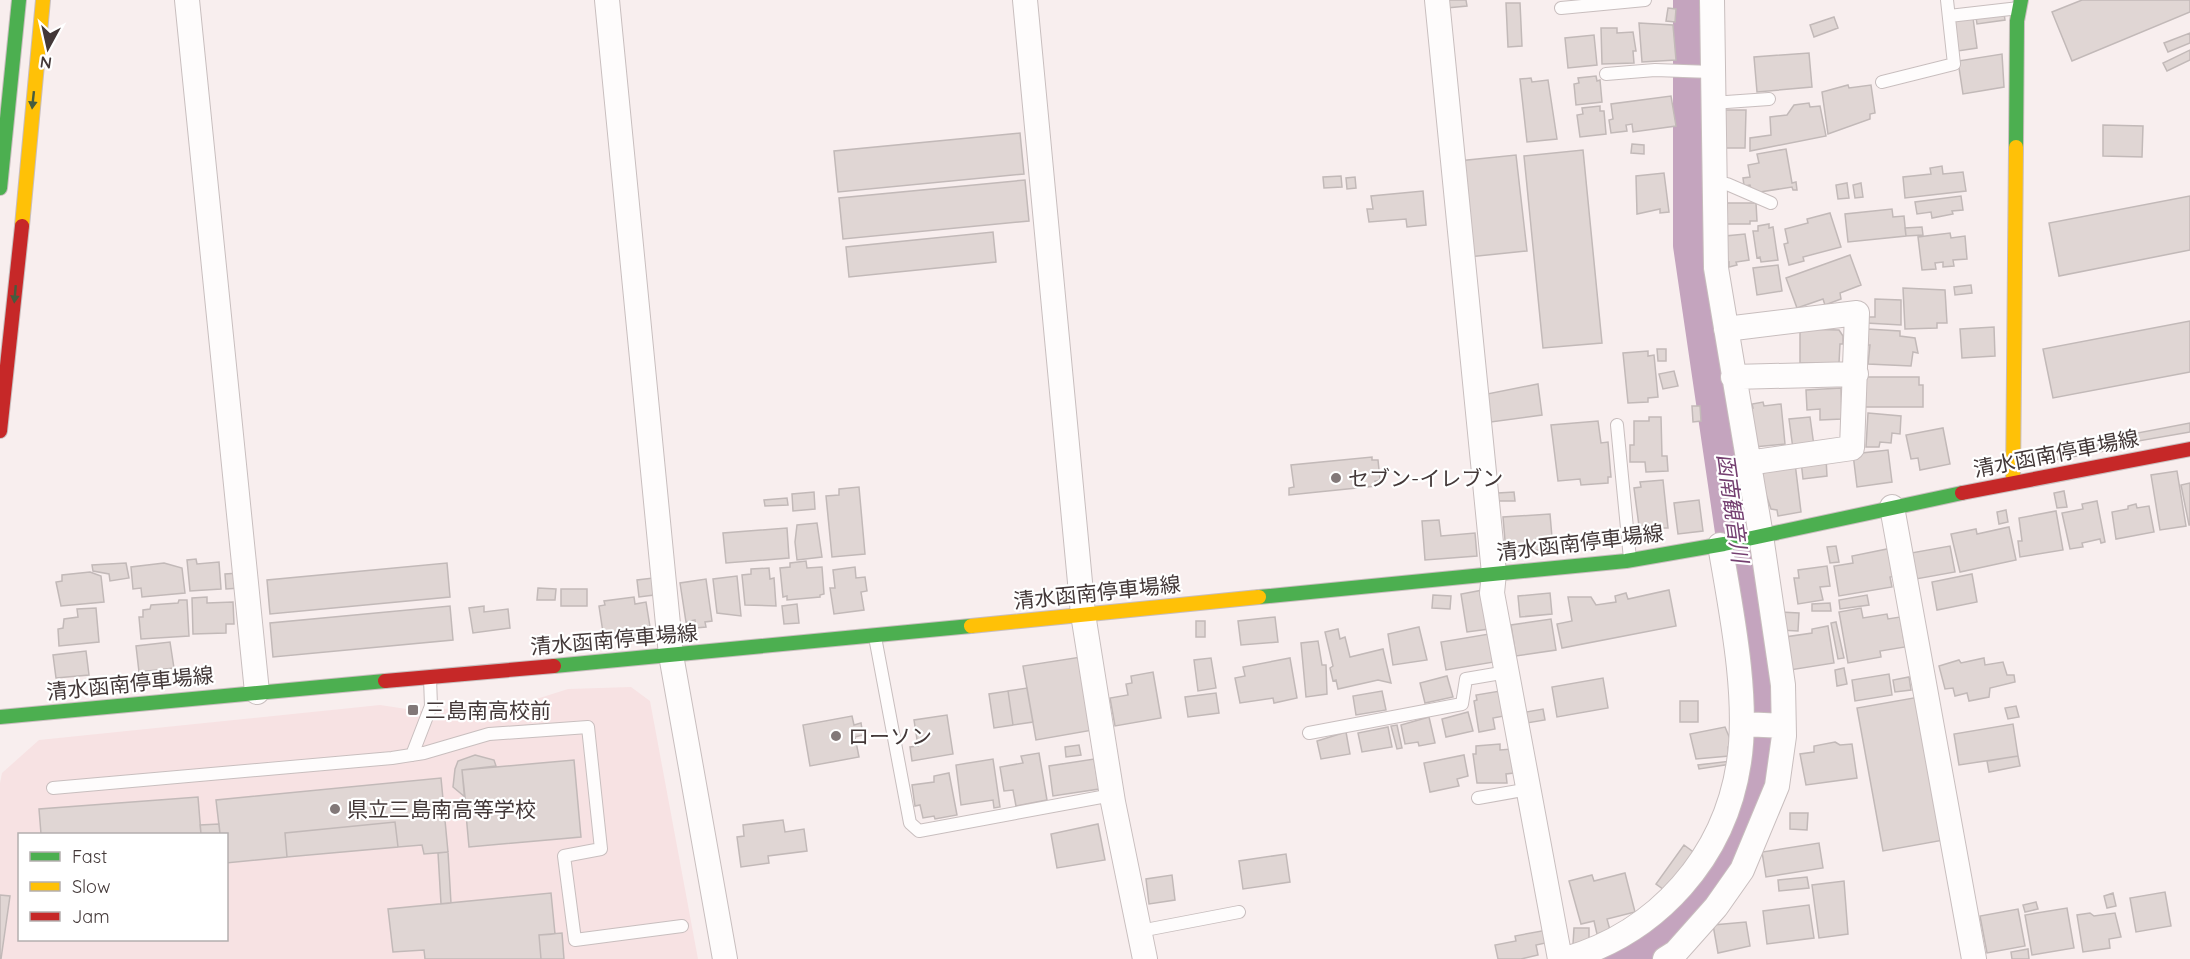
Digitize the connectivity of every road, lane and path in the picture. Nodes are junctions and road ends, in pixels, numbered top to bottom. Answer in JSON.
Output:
{"nodes":[{"id":1,"x":20,"y":0,"type":"edge"},
{"id":2,"x":44,"y":0,"type":"edge"},
{"id":3,"x":187,"y":0,"type":"edge"},
{"id":4,"x":607,"y":0,"type":"edge"},
{"id":5,"x":1025,"y":0,"type":"edge"},
{"id":6,"x":1437,"y":0,"type":"edge"},
{"id":7,"x":1645,"y":0,"type":"edge"},
{"id":8,"x":1712,"y":0,"type":"edge"},
{"id":9,"x":1947,"y":0,"type":"edge"},
{"id":10,"x":2020,"y":4,"type":"edge"},
{"id":11,"x":1561,"y":8,"type":"dead end"},
{"id":12,"x":1949,"y":16,"type":"junction"},
{"id":13,"x":1708,"y":72,"type":"junction"},
{"id":14,"x":1606,"y":74,"type":"dead end"},
{"id":15,"x":1882,"y":82,"type":"dead end"},
{"id":16,"x":1769,"y":99,"type":"dead end"},
{"id":17,"x":1713,"y":103,"type":"junction"},
{"id":18,"x":1713,"y":182,"type":"junction"},
{"id":19,"x":0,"y":188,"type":"edge"},
{"id":20,"x":1772,"y":203,"type":"dead end"},
{"id":21,"x":1726,"y":329,"type":"junction"},
{"id":22,"x":1856,"y":374,"type":"junction"},
{"id":23,"x":1734,"y":377,"type":"junction"},
{"id":24,"x":1617,"y":425,"type":"dead end"},
{"id":25,"x":0,"y":431,"type":"edge"},
{"id":26,"x":2190,"y":449,"type":"edge"},
{"id":27,"x":1748,"y":463,"type":"junction"},
{"id":28,"x":2013,"y":483,"type":"junction"},
{"id":29,"x":1892,"y":507,"type":"junction"},
{"id":30,"x":1757,"y":537,"type":"junction"},
{"id":31,"x":1722,"y":544,"type":"junction"},
{"id":32,"x":1630,"y":560,"type":"junction"},
{"id":33,"x":1494,"y":573,"type":"junction"},
{"id":34,"x":1083,"y":614,"type":"junction"},
{"id":35,"x":874,"y":635,"type":"junction"},
{"id":36,"x":670,"y":655,"type":"junction"},
{"id":37,"x":1507,"y":672,"type":"junction"},
{"id":38,"x":430,"y":676,"type":"junction"},
{"id":39,"x":257,"y":692,"type":"junction"},
{"id":40,"x":0,"y":717,"type":"edge"},
{"id":41,"x":1762,"y":725,"type":"junction"},
{"id":42,"x":1309,"y":733,"type":"dead end"},
{"id":43,"x":412,"y":755,"type":"junction"},
{"id":44,"x":53,"y":788,"type":"dead end"},
{"id":45,"x":1529,"y":789,"type":"junction"},
{"id":46,"x":1112,"y":795,"type":"junction"},
{"id":47,"x":1478,"y":798,"type":"dead end"},
{"id":48,"x":1239,"y":912,"type":"dead end"},
{"id":49,"x":682,"y":926,"type":"dead end"},
{"id":50,"x":1140,"y":931,"type":"junction"},
{"id":51,"x":725,"y":959,"type":"edge"},
{"id":52,"x":1145,"y":959,"type":"edge"},
{"id":53,"x":1560,"y":959,"type":"edge"},
{"id":54,"x":1566,"y":959,"type":"edge"},
{"id":55,"x":1665,"y":959,"type":"edge"},
{"id":56,"x":1974,"y":959,"type":"edge"}],
"edges":[{"from":1,"to":19,"type":"main road"},
{"from":2,"to":25,"type":"main road","one_way":true},
{"from":3,"to":39,"type":"street"},
{"from":4,"to":36,"type":"street"},
{"from":5,"to":34,"type":"street"},
{"from":6,"to":33,"type":"street"},
{"from":7,"to":11,"type":"lane"},
{"from":8,"to":13,"type":"street"},
{"from":9,"to":12,"type":"lane"},
{"from":10,"to":12,"type":"lane"},
{"from":10,"to":28,"type":"main road"},
{"from":12,"to":15,"type":"lane"},
{"from":13,"to":14,"type":"lane"},
{"from":13,"to":17,"type":"street"},
{"from":16,"to":17,"type":"lane"},
{"from":17,"to":18,"type":"street"},
{"from":18,"to":20,"type":"lane"},
{"from":18,"to":21,"type":"street"},
{"from":21,"to":22,"type":"street"},
{"from":21,"to":23,"type":"street"},
{"from":22,"to":23,"type":"street"},
{"from":22,"to":27,"type":"street"},
{"from":23,"to":27,"type":"street"},
{"from":24,"to":32,"type":"lane"},
{"from":26,"to":28,"type":"main road","name":"清水函南停車場線"},
{"from":27,"to":30,"type":"street"},
{"from":28,"to":29,"type":"main road","name":"清水函南停車場線"},
{"from":29,"to":30,"type":"main road","name":"清水函南停車場線"},
{"from":29,"to":56,"type":"street"},
{"from":30,"to":31,"type":"main road","name":"清水函南停車場線"},
{"from":30,"to":41,"type":"street"},
{"from":31,"to":32,"type":"main road","name":"清水函南停車場線"},
{"from":31,"to":41,"type":"street"},
{"from":32,"to":33,"type":"main road","name":"清水函南停車場線"},
{"from":33,"to":34,"type":"main road","name":"清水函南停車場線"},
{"from":33,"to":37,"type":"street"},
{"from":34,"to":35,"type":"main road","name":"清水函南停車場線"},
{"from":34,"to":46,"type":"street"},
{"from":35,"to":36,"type":"main road","name":"清水函南停車場線"},
{"from":35,"to":46,"type":"lane"},
{"from":36,"to":38,"type":"main road","name":"清水函南停車場線"},
{"from":36,"to":51,"type":"street"},
{"from":37,"to":42,"type":"lane"},
{"from":37,"to":45,"type":"street"},
{"from":38,"to":39,"type":"main road","name":"清水函南停車場線"},
{"from":38,"to":43,"type":"lane"},
{"from":39,"to":40,"type":"main road","name":"清水函南停車場線"},
{"from":41,"to":54,"type":"street"},
{"from":41,"to":55,"type":"street"},
{"from":43,"to":44,"type":"lane"},
{"from":43,"to":49,"type":"lane"},
{"from":45,"to":47,"type":"lane"},
{"from":45,"to":53,"type":"street"},
{"from":46,"to":50,"type":"street"},
{"from":48,"to":50,"type":"lane"},
{"from":50,"to":52,"type":"street"}]}
